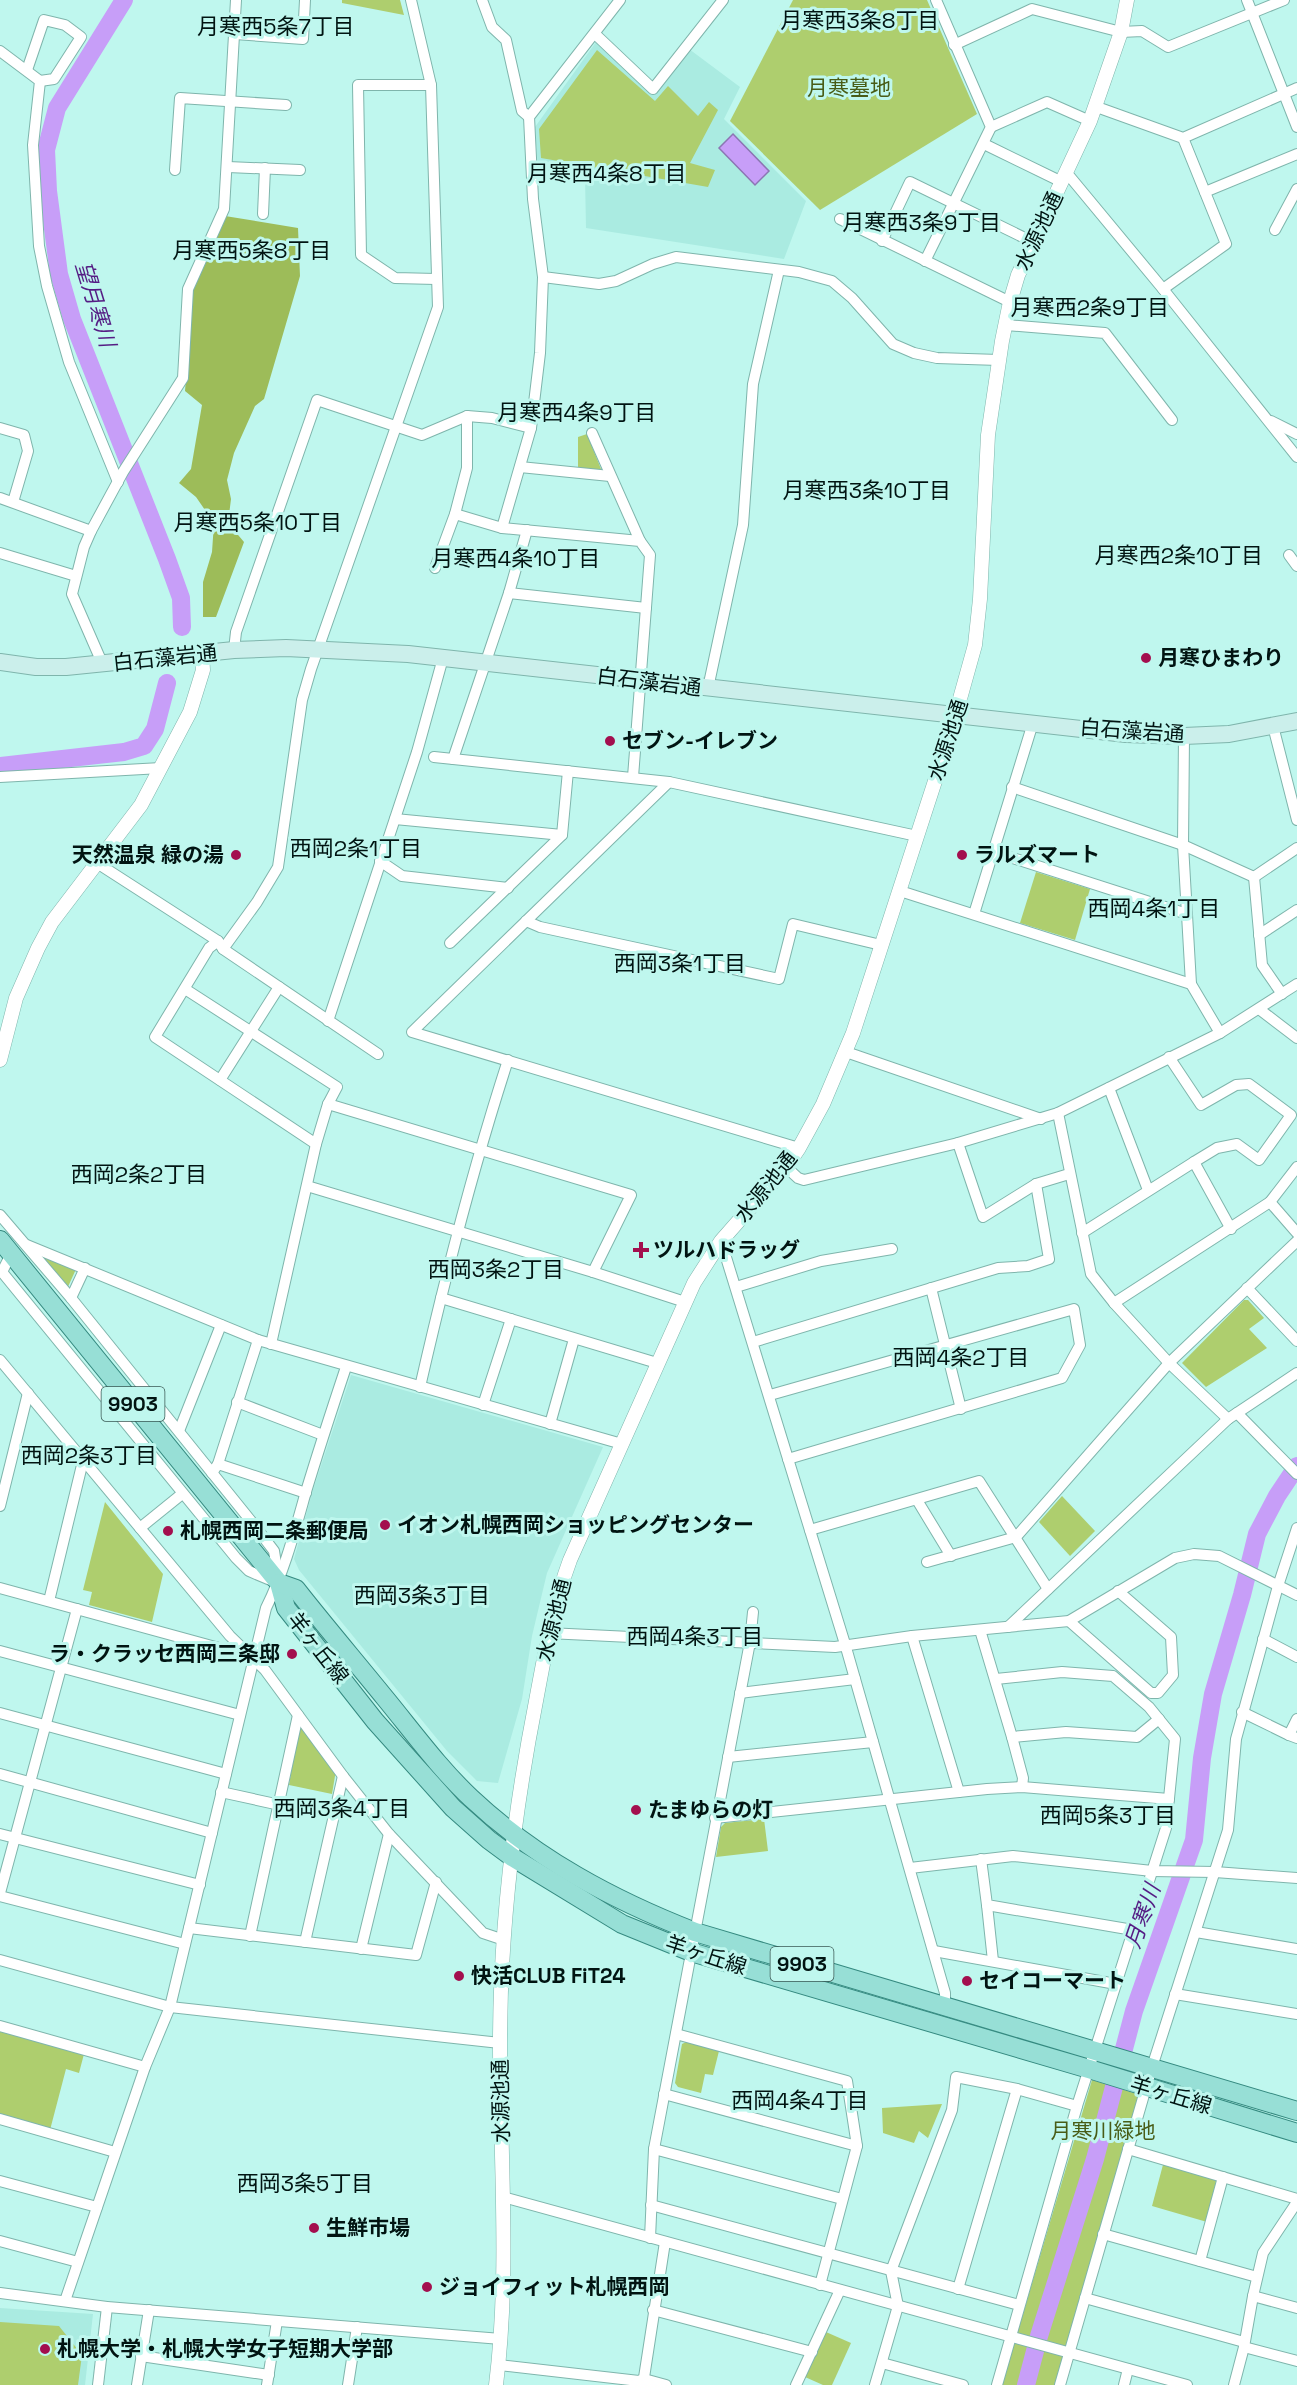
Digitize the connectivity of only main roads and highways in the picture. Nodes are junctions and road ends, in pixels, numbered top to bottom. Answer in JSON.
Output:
{"nodes":[{"id":1,"x":0,"y":662,"type":"edge"},
{"id":2,"x":1297,"y":721,"type":"edge"},
{"id":3,"x":5,"y":1247,"type":"edge"},
{"id":4,"x":279,"y":1583,"type":"junction"},
{"id":5,"x":1297,"y":2111,"type":"edge"},
{"id":6,"x":1297,"y":2133,"type":"edge"}],
"edges":[{"from":1,"to":2,"type":"main road","name":"白石藻岩通"},
{"from":3,"to":4,"type":"main road","name":"羊ヶ丘線","number":"9903"},
{"from":4,"to":5,"type":"main road","name":"羊ヶ丘線","number":"9903"},
{"from":4,"to":6,"type":"main road","name":"羊ヶ丘線","number":"9903"}]}
